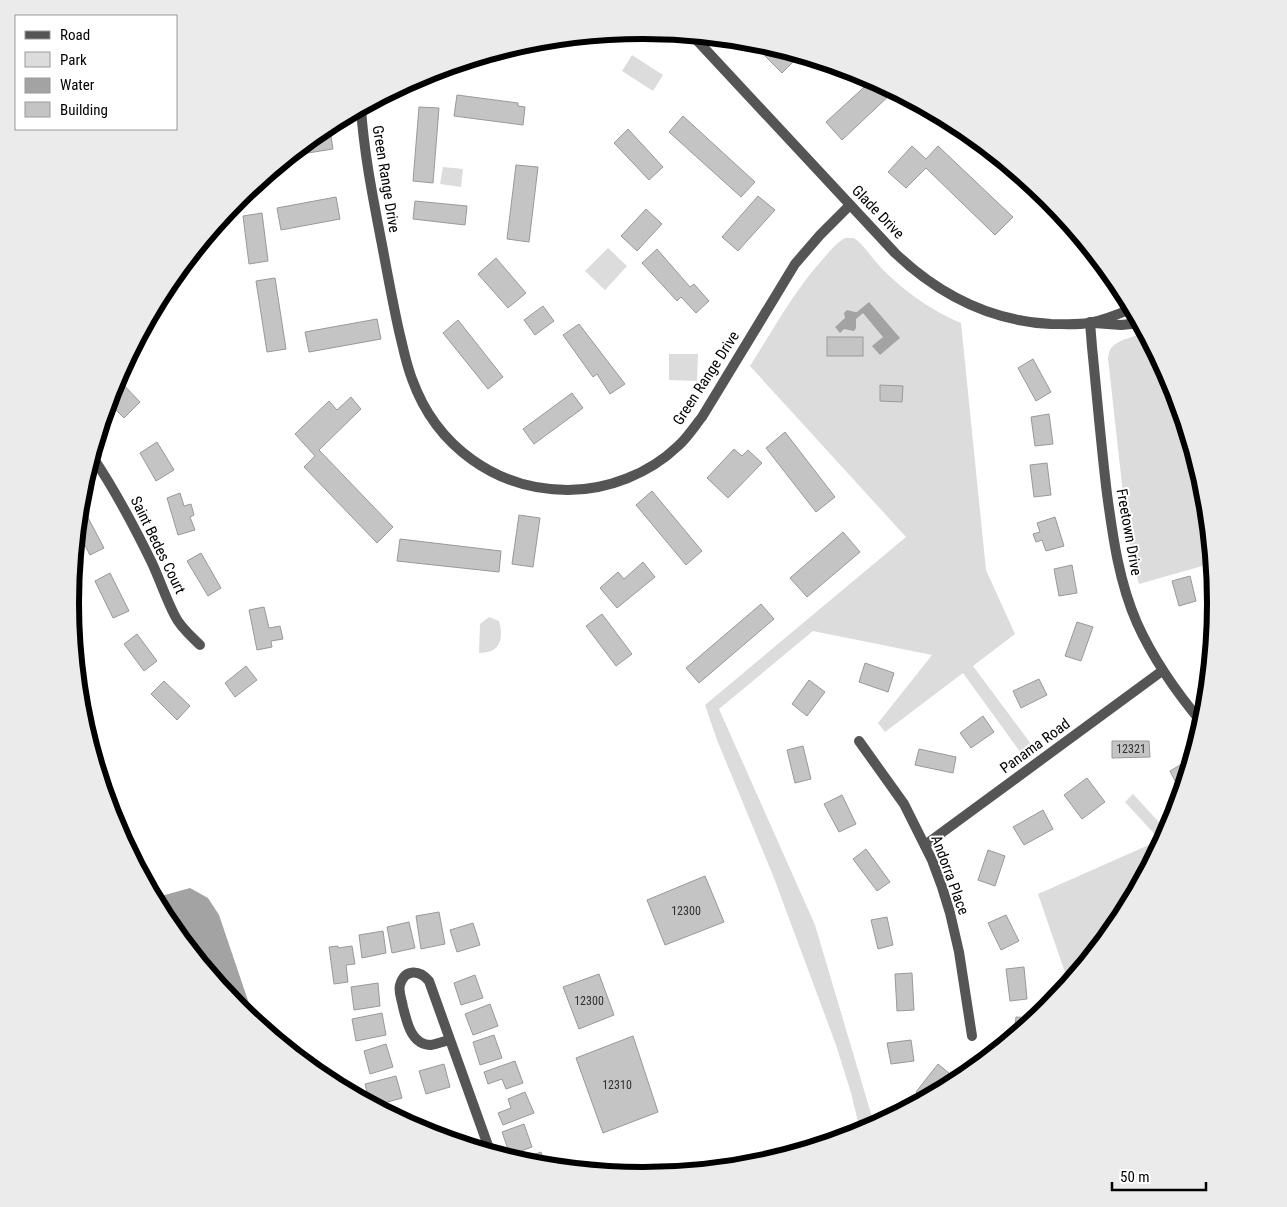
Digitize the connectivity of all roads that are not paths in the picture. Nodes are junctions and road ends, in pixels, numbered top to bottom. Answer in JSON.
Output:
{"nodes":[{"id":1,"x":698,"y":42,"type":"edge"},
{"id":2,"x":361,"y":114,"type":"edge"},
{"id":3,"x":850,"y":206,"type":"junction"},
{"id":4,"x":1126,"y":310,"type":"edge"},
{"id":5,"x":1090,"y":322,"type":"junction"},
{"id":6,"x":1134,"y":323,"type":"edge"},
{"id":7,"x":97,"y":463,"type":"edge"},
{"id":8,"x":200,"y":644,"type":"dead end"},
{"id":9,"x":1162,"y":671,"type":"junction"},
{"id":10,"x":1197,"y":715,"type":"edge"},
{"id":11,"x":859,"y":741,"type":"dead end"},
{"id":12,"x":925,"y":845,"type":"junction"},
{"id":13,"x":972,"y":1036,"type":"dead end"},
{"id":14,"x":450,"y":1040,"type":"junction"},
{"id":15,"x":488,"y":1146,"type":"edge"}],
"edges":[{"from":1,"to":3,"type":"street","name":"Glade Drive"},
{"from":2,"to":3,"type":"street","name":"Green Range Drive"},
{"from":3,"to":5,"type":"street","name":"Glade Drive"},
{"from":4,"to":5,"type":"street","name":"Glade Drive"},
{"from":5,"to":6,"type":"street","name":"Glade Drive"},
{"from":5,"to":9,"type":"street","name":"Freetown Drive"},
{"from":7,"to":8,"type":"street","name":"Saint Bedes Court"},
{"from":9,"to":10,"type":"street","name":"Freetown Drive"},
{"from":9,"to":12,"type":"street","name":"Panama Road"},
{"from":11,"to":12,"type":"street","name":"Andorra Place"},
{"from":12,"to":13,"type":"street","name":"Andorra Place"},
{"from":14,"to":14,"type":"street"},
{"from":14,"to":15,"type":"street"}]}
